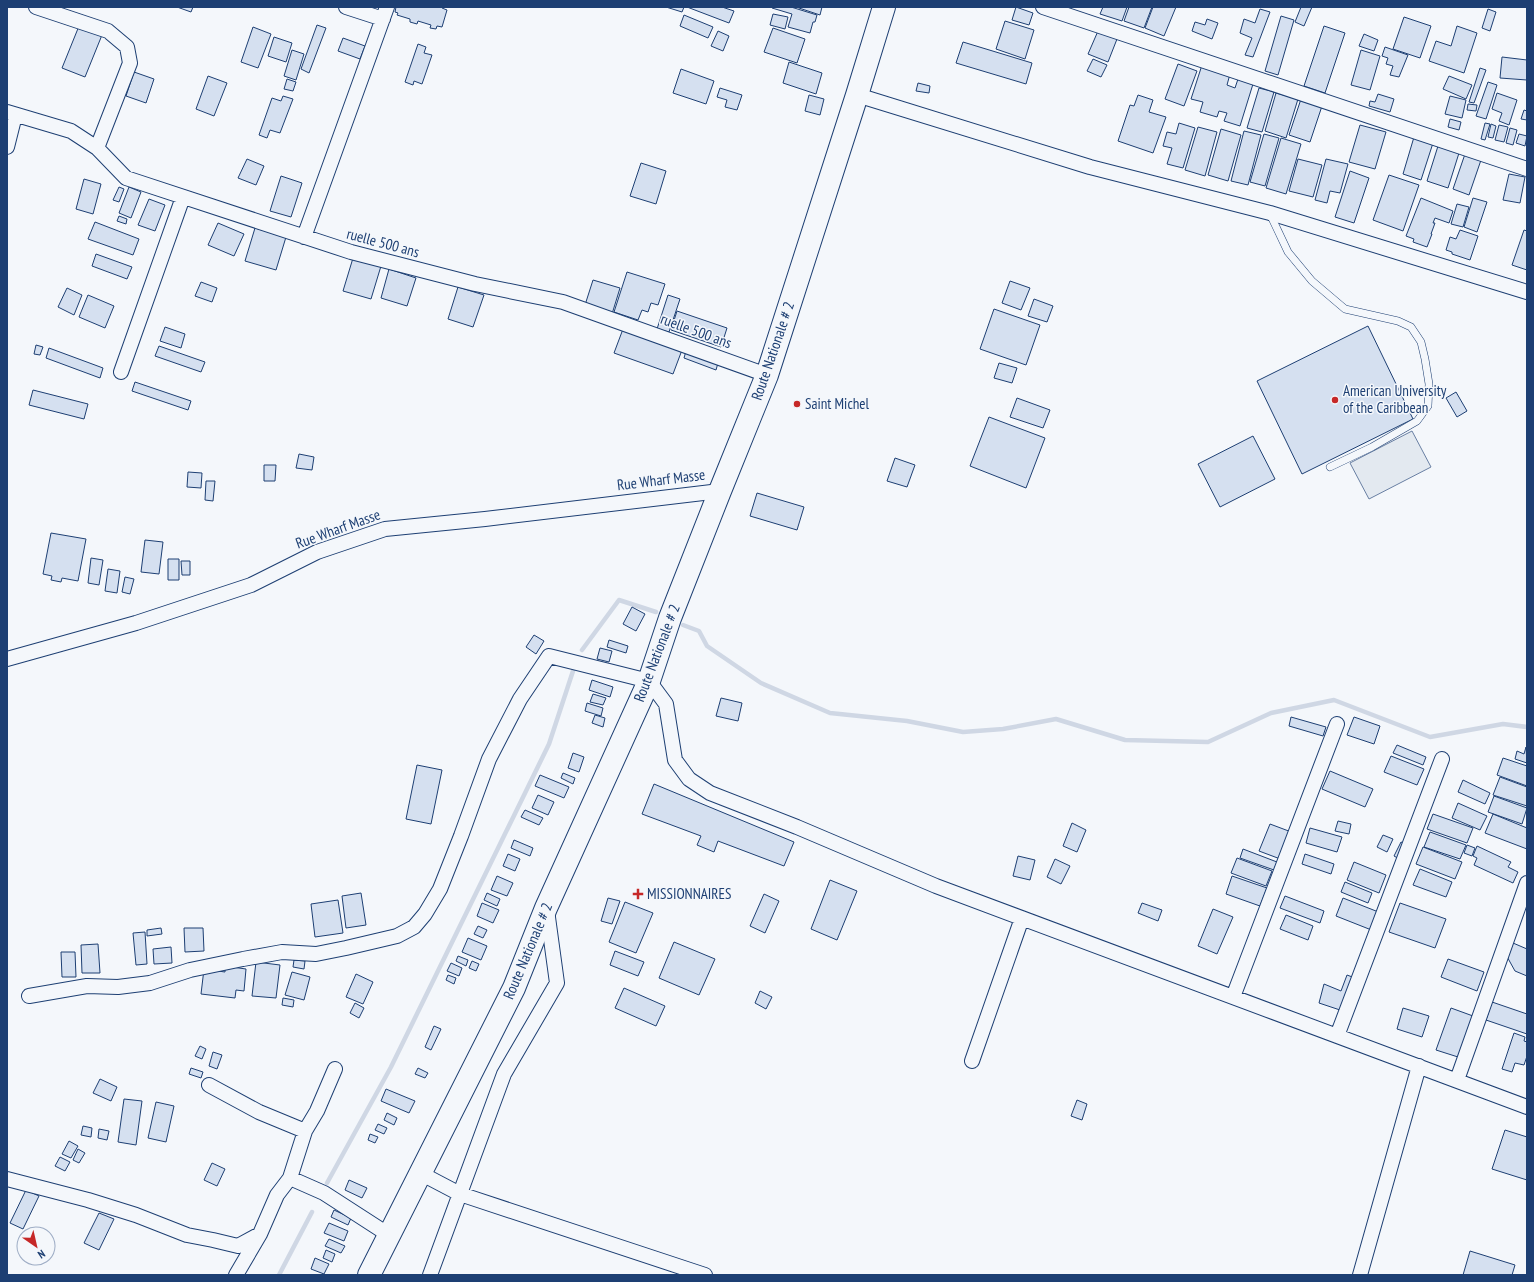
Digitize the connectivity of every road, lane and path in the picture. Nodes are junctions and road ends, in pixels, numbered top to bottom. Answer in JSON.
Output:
{"nodes":[{"id":1,"x":36,"y":7,"type":"edge"},
{"id":2,"x":346,"y":7,"type":"edge"},
{"id":3,"x":884,"y":7,"type":"edge"},
{"id":4,"x":1043,"y":7,"type":"edge"},
{"id":5,"x":385,"y":13,"type":"edge"},
{"id":6,"x":857,"y":95,"type":"junction"},
{"id":7,"x":11,"y":114,"type":"edge"},
{"id":8,"x":7,"y":147,"type":"edge"},
{"id":9,"x":97,"y":148,"type":"junction"},
{"id":10,"x":1527,"y":169,"type":"edge"},
{"id":11,"x":183,"y":197,"type":"junction"},
{"id":12,"x":1270,"y":213,"type":"junction"},
{"id":13,"x":304,"y":237,"type":"junction"},
{"id":14,"x":1527,"y":292,"type":"edge"},
{"id":15,"x":121,"y":372,"type":"dead end"},
{"id":16,"x":767,"y":374,"type":"junction"},
{"id":17,"x":1330,"y":467,"type":"dead end"},
{"id":18,"x":720,"y":490,"type":"junction"},
{"id":19,"x":7,"y":659,"type":"edge"},
{"id":20,"x":649,"y":681,"type":"junction"},
{"id":21,"x":1337,"y":724,"type":"dead end"},
{"id":22,"x":1442,"y":759,"type":"dead end"},
{"id":23,"x":1527,"y":883,"type":"edge"},
{"id":24,"x":546,"y":908,"type":"junction"},
{"id":25,"x":1022,"y":918,"type":"junction"},
{"id":26,"x":29,"y":996,"type":"dead end"},
{"id":27,"x":1233,"y":997,"type":"junction"},
{"id":28,"x":1338,"y":1036,"type":"junction"},
{"id":29,"x":972,"y":1061,"type":"dead end"},
{"id":30,"x":1419,"y":1066,"type":"junction"},
{"id":31,"x":335,"y":1069,"type":"dead end"},
{"id":32,"x":1457,"y":1080,"type":"junction"},
{"id":33,"x":209,"y":1085,"type":"dead end"},
{"id":34,"x":1527,"y":1107,"type":"edge"},
{"id":35,"x":304,"y":1131,"type":"junction"},
{"id":36,"x":420,"y":1173,"type":"junction"},
{"id":37,"x":290,"y":1178,"type":"junction"},
{"id":38,"x":7,"y":1179,"type":"edge"},
{"id":39,"x":460,"y":1194,"type":"junction"},
{"id":40,"x":260,"y":1234,"type":"junction"},
{"id":41,"x":389,"y":1234,"type":"junction"},
{"id":42,"x":236,"y":1275,"type":"edge"},
{"id":43,"x":369,"y":1275,"type":"edge"},
{"id":44,"x":430,"y":1275,"type":"edge"},
{"id":45,"x":705,"y":1275,"type":"edge"},
{"id":46,"x":1360,"y":1275,"type":"edge"}],
"edges":[{"from":1,"to":9,"type":"street"},
{"from":2,"to":5,"type":"street"},
{"from":3,"to":6,"type":"main road","name":"Route Nationale # 2"},
{"from":4,"to":10,"type":"street"},
{"from":5,"to":13,"type":"street"},
{"from":6,"to":12,"type":"street"},
{"from":6,"to":16,"type":"main road","name":"Route Nationale # 2"},
{"from":7,"to":8,"type":"street"},
{"from":7,"to":9,"type":"street","name":"ruelle 500 ans"},
{"from":9,"to":11,"type":"street","name":"ruelle 500 ans"},
{"from":11,"to":13,"type":"street","name":"ruelle 500 ans"},
{"from":11,"to":15,"type":"street"},
{"from":12,"to":14,"type":"street"},
{"from":12,"to":17,"type":"lane"},
{"from":13,"to":16,"type":"street","name":"ruelle 500 ans"},
{"from":16,"to":18,"type":"main road","name":"Route Nationale # 2"},
{"from":18,"to":19,"type":"street","name":"Rue Wharf Masse"},
{"from":18,"to":20,"type":"main road","name":"Route Nationale # 2"},
{"from":20,"to":24,"type":"main road","name":"Route Nationale # 2"},
{"from":20,"to":25,"type":"street"},
{"from":20,"to":26,"type":"street"},
{"from":21,"to":27,"type":"street"},
{"from":22,"to":28,"type":"street"},
{"from":23,"to":32,"type":"street"},
{"from":24,"to":36,"type":"main road","name":"Route Nationale # 2"},
{"from":24,"to":39,"type":"street"},
{"from":25,"to":27,"type":"street"},
{"from":25,"to":29,"type":"street"},
{"from":27,"to":28,"type":"street"},
{"from":28,"to":30,"type":"street"},
{"from":30,"to":32,"type":"street"},
{"from":30,"to":46,"type":"street"},
{"from":31,"to":35,"type":"street"},
{"from":32,"to":34,"type":"street"},
{"from":33,"to":35,"type":"street"},
{"from":35,"to":37,"type":"street"},
{"from":36,"to":39,"type":"street"},
{"from":36,"to":41,"type":"main road","name":"Route Nationale # 2"},
{"from":37,"to":40,"type":"street"},
{"from":37,"to":41,"type":"street"},
{"from":38,"to":40,"type":"street"},
{"from":39,"to":44,"type":"street"},
{"from":39,"to":45,"type":"street"},
{"from":40,"to":42,"type":"street"},
{"from":41,"to":43,"type":"main road","name":"Route Nationale # 2"}]}
